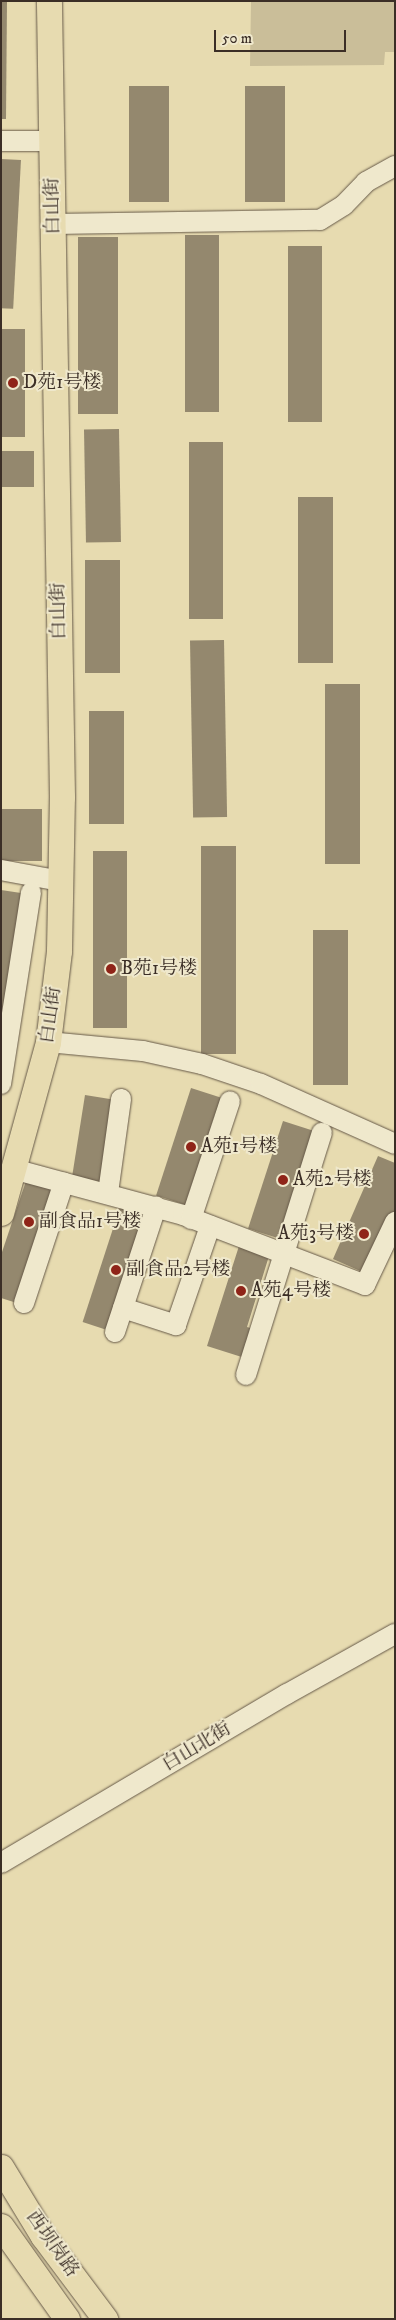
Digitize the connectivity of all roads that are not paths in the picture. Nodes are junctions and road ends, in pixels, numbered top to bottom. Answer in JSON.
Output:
{"nodes":[{"id":1,"x":49,"y":1,"type":"edge"},
{"id":2,"x":1,"y":140,"type":"edge"},
{"id":3,"x":52,"y":140,"type":"junction"},
{"id":4,"x":395,"y":166,"type":"edge"},
{"id":5,"x":54,"y":224,"type":"junction"},
{"id":6,"x":1,"y":870,"type":"edge"},
{"id":7,"x":61,"y":882,"type":"junction"},
{"id":8,"x":31,"y":892,"type":"dead end"},
{"id":9,"x":48,"y":1042,"type":"junction"},
{"id":10,"x":1,"y":1084,"type":"edge"},
{"id":11,"x":121,"y":1099,"type":"dead end"},
{"id":12,"x":230,"y":1101,"type":"dead end"},
{"id":13,"x":322,"y":1133,"type":"dead end"},
{"id":14,"x":395,"y":1144,"type":"edge"},
{"id":15,"x":13,"y":1169,"type":"junction"},
{"id":16,"x":64,"y":1182,"type":"junction"},
{"id":17,"x":108,"y":1193,"type":"junction"},
{"id":18,"x":156,"y":1207,"type":"junction"},
{"id":19,"x":1,"y":1213,"type":"edge"},
{"id":20,"x":192,"y":1219,"type":"junction"},
{"id":21,"x":395,"y":1222,"type":"edge"},
{"id":22,"x":210,"y":1226,"type":"junction"},
{"id":23,"x":285,"y":1253,"type":"junction"},
{"id":24,"x":24,"y":1303,"type":"dead end"},
{"id":25,"x":123,"y":1308,"type":"junction"},
{"id":26,"x":115,"y":1332,"type":"dead end"},
{"id":27,"x":246,"y":1375,"type":"dead end"},
{"id":28,"x":395,"y":1634,"type":"edge"},
{"id":29,"x":1,"y":1863,"type":"edge"},
{"id":30,"x":1,"y":2167,"type":"edge"},
{"id":31,"x":1,"y":2226,"type":"edge"},
{"id":32,"x":67,"y":2319,"type":"edge"},
{"id":33,"x":105,"y":2319,"type":"edge"}],
"edges":[{"from":1,"to":3,"type":"main road","name":"白山街"},
{"from":2,"to":3,"type":"street"},
{"from":3,"to":5,"type":"main road","name":"白山街"},
{"from":4,"to":5,"type":"street"},
{"from":5,"to":7,"type":"main road","name":"白山街"},
{"from":6,"to":7,"type":"street"},
{"from":7,"to":9,"type":"main road","name":"白山街"},
{"from":8,"to":10,"type":"street"},
{"from":9,"to":14,"type":"street"},
{"from":9,"to":15,"type":"main road","name":"白山街"},
{"from":11,"to":17,"type":"street"},
{"from":12,"to":20,"type":"street"},
{"from":13,"to":23,"type":"street"},
{"from":15,"to":16,"type":"street"},
{"from":15,"to":19,"type":"main road","name":"白山街"},
{"from":16,"to":17,"type":"street"},
{"from":16,"to":24,"type":"street"},
{"from":17,"to":18,"type":"street"},
{"from":18,"to":20,"type":"street"},
{"from":18,"to":25,"type":"street"},
{"from":20,"to":22,"type":"street"},
{"from":21,"to":23,"type":"street"},
{"from":22,"to":23,"type":"street"},
{"from":22,"to":25,"type":"street"},
{"from":23,"to":27,"type":"street"},
{"from":25,"to":26,"type":"street"},
{"from":28,"to":29,"type":"street","name":"白山北街"},
{"from":30,"to":33,"type":"main road","name":"西坝岗路"},
{"from":31,"to":32,"type":"main road","name":"西坝岗路"}]}
